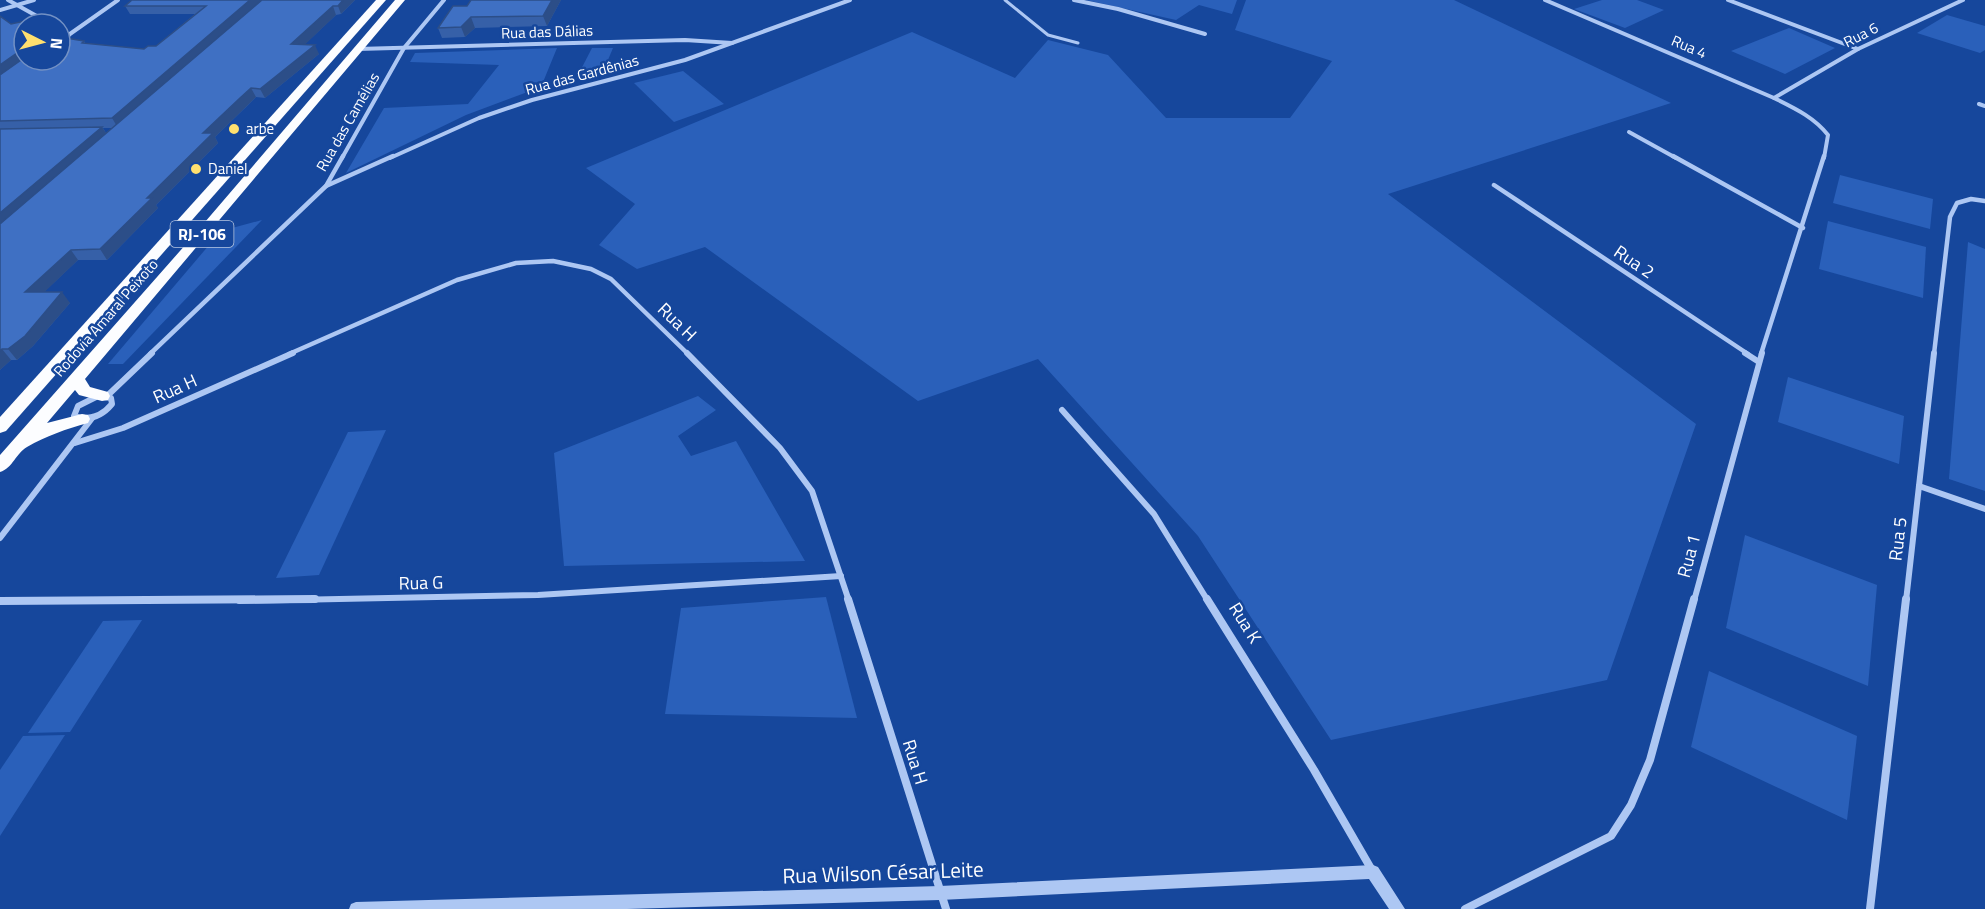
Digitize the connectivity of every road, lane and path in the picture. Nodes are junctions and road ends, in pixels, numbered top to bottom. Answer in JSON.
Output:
{"nodes":[{"id":1,"x":8,"y":0,"type":"edge"},
{"id":2,"x":34,"y":0,"type":"edge"},
{"id":3,"x":118,"y":0,"type":"edge"},
{"id":4,"x":381,"y":0,"type":"edge"},
{"id":5,"x":400,"y":0,"type":"edge"},
{"id":6,"x":444,"y":0,"type":"edge"},
{"id":7,"x":850,"y":0,"type":"edge"},
{"id":8,"x":1005,"y":0,"type":"edge"},
{"id":9,"x":1074,"y":0,"type":"edge"},
{"id":10,"x":1545,"y":0,"type":"edge"},
{"id":11,"x":1728,"y":0,"type":"edge"},
{"id":12,"x":1963,"y":0,"type":"edge"},
{"id":13,"x":17,"y":5,"type":"junction"},
{"id":14,"x":0,"y":10,"type":"edge"},
{"id":15,"x":30,"y":12,"type":"edge"},
{"id":16,"x":72,"y":33,"type":"edge"},
{"id":17,"x":1205,"y":34,"type":"dead end"},
{"id":18,"x":736,"y":43,"type":"junction"},
{"id":19,"x":1078,"y":43,"type":"dead end"},
{"id":20,"x":404,"y":48,"type":"junction"},
{"id":21,"x":358,"y":49,"type":"junction"},
{"id":22,"x":1857,"y":49,"type":"junction"},
{"id":23,"x":1774,"y":98,"type":"junction"},
{"id":24,"x":1979,"y":104,"type":"dead end"},
{"id":25,"x":1985,"y":106,"type":"edge"},
{"id":26,"x":1820,"y":124,"type":"joint"},
{"id":27,"x":1629,"y":132,"type":"dead end"},
{"id":28,"x":1494,"y":185,"type":"dead end"},
{"id":29,"x":326,"y":186,"type":"junction"},
{"id":30,"x":1985,"y":201,"type":"edge"},
{"id":31,"x":1803,"y":228,"type":"junction"},
{"id":32,"x":1759,"y":362,"type":"junction"},
{"id":33,"x":76,"y":377,"type":"junction"},
{"id":34,"x":105,"y":396,"type":"junction"},
{"id":35,"x":1062,"y":410,"type":"dead end"},
{"id":36,"x":87,"y":418,"type":"junction"},
{"id":37,"x":0,"y":427,"type":"edge"},
{"id":38,"x":75,"y":443,"type":"junction"},
{"id":39,"x":16,"y":447,"type":"junction"},
{"id":40,"x":0,"y":465,"type":"edge"},
{"id":41,"x":1919,"y":486,"type":"junction"},
{"id":42,"x":1985,"y":509,"type":"edge"},
{"id":43,"x":0,"y":538,"type":"edge"},
{"id":44,"x":841,"y":576,"type":"junction"},
{"id":45,"x":0,"y":601,"type":"edge"},
{"id":46,"x":1373,"y":872,"type":"junction"},
{"id":47,"x":940,"y":893,"type":"junction"},
{"id":48,"x":1396,"y":906,"type":"edge"},
{"id":49,"x":356,"y":909,"type":"edge"},
{"id":50,"x":946,"y":909,"type":"edge"},
{"id":51,"x":1465,"y":909,"type":"edge"},
{"id":52,"x":1870,"y":909,"type":"edge"}],
"edges":[{"from":1,"to":13,"type":"street"},
{"from":2,"to":13,"type":"street"},
{"from":3,"to":16,"type":"street"},
{"from":4,"to":37,"type":"highway","name":"Rodovia Amaral Peixoto","number":"RJ-106"},
{"from":5,"to":21,"type":"highway","name":"Rodovia Amaral Peixoto","number":"RJ-106"},
{"from":6,"to":20,"type":"street","name":"Rua das Camélias"},
{"from":7,"to":18,"type":"street","name":"Rua das Gardênias"},
{"from":8,"to":19,"type":"lane"},
{"from":9,"to":17,"type":"street"},
{"from":10,"to":23,"type":"street","name":"Rua 4"},
{"from":11,"to":22,"type":"street"},
{"from":12,"to":22,"type":"street","name":"Rua 6"},
{"from":13,"to":14,"type":"street"},
{"from":13,"to":15,"type":"street"},
{"from":18,"to":20,"type":"street","name":"Rua das Dálias"},
{"from":18,"to":29,"type":"street","name":"Rua das Gardênias"},
{"from":20,"to":21,"type":"street","name":"Rua das Dálias"},
{"from":20,"to":29,"type":"street","name":"Rua das Camélias"},
{"from":21,"to":33,"type":"highway","name":"Rodovia Amaral Peixoto","number":"RJ-106"},
{"from":22,"to":23,"type":"street","name":"Rua 6"},
{"from":23,"to":26,"type":"street","name":"Rua 4"},
{"from":24,"to":25,"type":"street"},
{"from":26,"to":31,"type":"street","name":"Rua 1"},
{"from":27,"to":31,"type":"street"},
{"from":28,"to":32,"type":"street","name":"Rua 2"},
{"from":29,"to":34,"type":"street","name":"Rua das Camélias"},
{"from":30,"to":41,"type":"street","name":"Rua 5"},
{"from":31,"to":32,"type":"street","name":"Rua 1"},
{"from":32,"to":51,"type":"street","name":"Rua 1"},
{"from":33,"to":34,"type":"highway"},
{"from":33,"to":39,"type":"highway","name":"Rodovia Amaral Peixoto","number":"RJ-106"},
{"from":34,"to":36,"type":"street"},
{"from":34,"to":36,"type":"street"},
{"from":35,"to":46,"type":"street","name":"Rua K"},
{"from":36,"to":38,"type":"street"},
{"from":36,"to":39,"type":"highway"},
{"from":38,"to":43,"type":"street"},
{"from":38,"to":44,"type":"street","name":"Rua H"},
{"from":39,"to":40,"type":"highway","name":"Rodovia Amaral Peixoto","number":"RJ-106"},
{"from":41,"to":42,"type":"street"},
{"from":41,"to":52,"type":"street","name":"Rua 5"},
{"from":44,"to":45,"type":"street","name":"Rua G"},
{"from":44,"to":47,"type":"street","name":"Rua H"},
{"from":46,"to":47,"type":"street","name":"Rua Wilson César Leite"},
{"from":46,"to":48,"type":"street"},
{"from":47,"to":49,"type":"street","name":"Rua Wilson César Leite"},
{"from":47,"to":50,"type":"street","name":"Rua H"}]}
